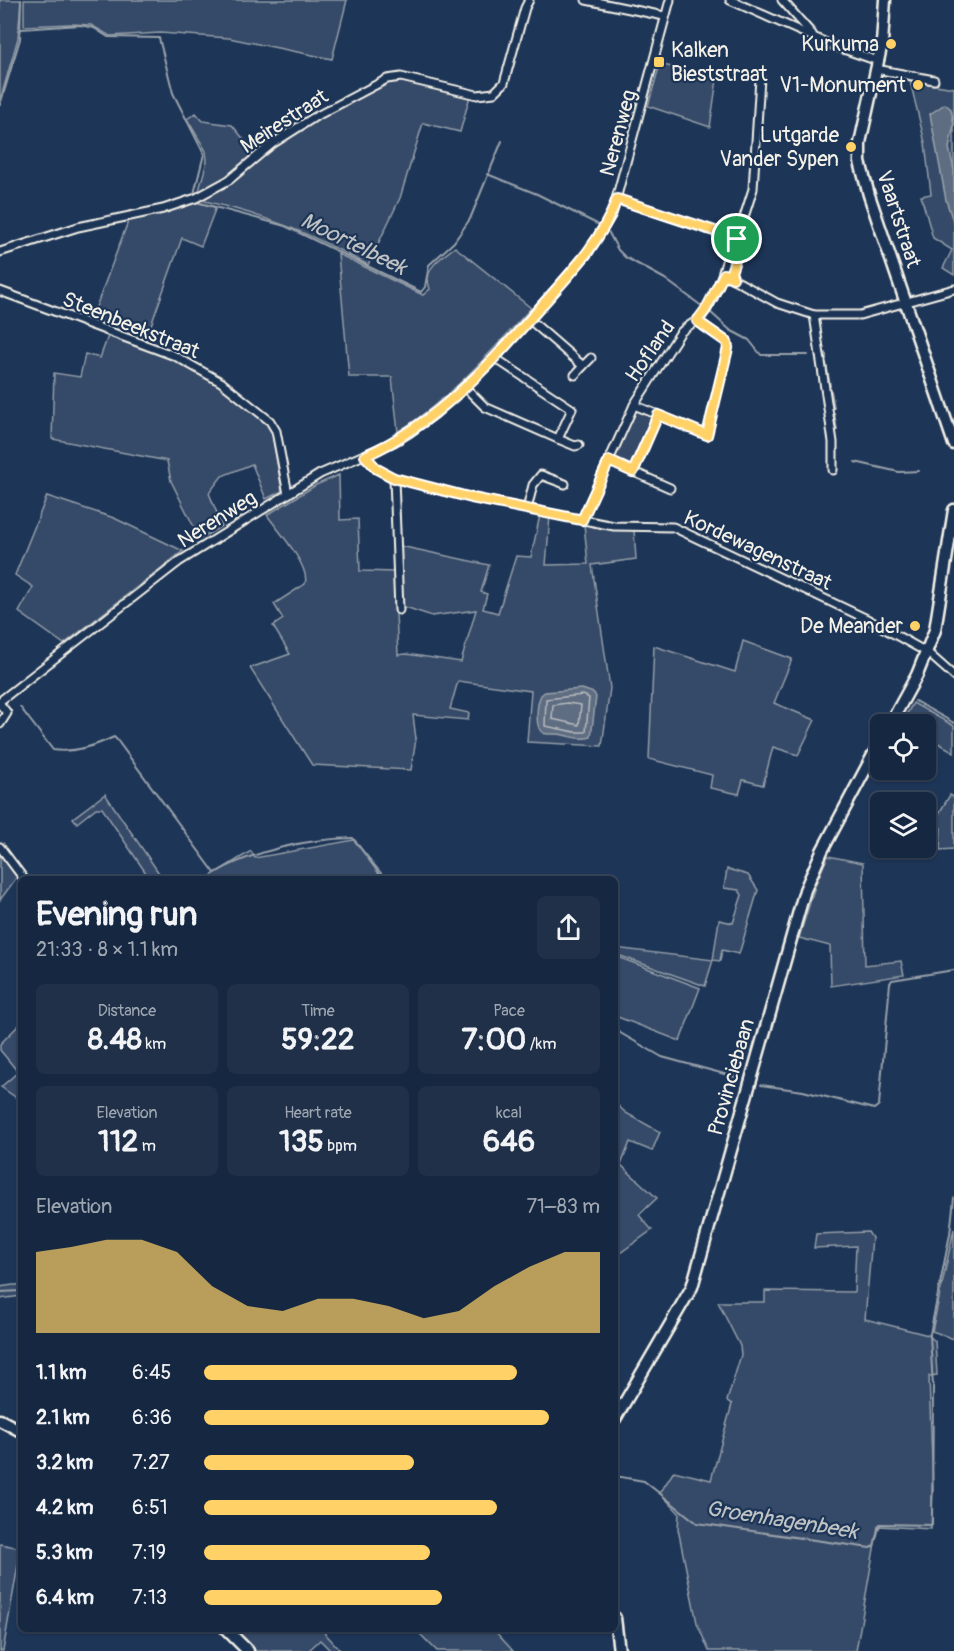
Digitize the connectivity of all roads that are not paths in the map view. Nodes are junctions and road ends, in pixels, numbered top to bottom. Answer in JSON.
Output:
{"nodes":[{"id":1,"x":530,"y":0,"type":"edge"},
{"id":2,"x":586,"y":0,"type":"edge"},
{"id":3,"x":670,"y":0,"type":"edge"},
{"id":4,"x":730,"y":0,"type":"edge"},
{"id":5,"x":782,"y":0,"type":"edge"},
{"id":6,"x":885,"y":0,"type":"edge"},
{"id":7,"x":664,"y":16,"type":"junction"},
{"id":8,"x":816,"y":38,"type":"junction"},
{"id":9,"x":877,"y":65,"type":"junction"},
{"id":10,"x":760,"y":78,"type":"dead end"},
{"id":11,"x":934,"y":80,"type":"dead end"},
{"id":12,"x":617,"y":199,"type":"junction"},
{"id":13,"x":727,"y":235,"type":"junction"},
{"id":14,"x":737,"y":239,"type":"junction"},
{"id":15,"x":0,"y":252,"type":"edge"},
{"id":16,"x":724,"y":274,"type":"junction"},
{"id":17,"x":733,"y":278,"type":"junction"},
{"id":18,"x":954,"y":289,"type":"edge"},
{"id":19,"x":0,"y":291,"type":"edge"},
{"id":20,"x":906,"y":303,"type":"junction"},
{"id":21,"x":814,"y":315,"type":"junction"},
{"id":22,"x":530,"y":320,"type":"junction"},
{"id":23,"x":697,"y":321,"type":"junction"},
{"id":24,"x":495,"y":358,"type":"junction"},
{"id":25,"x":591,"y":358,"type":"dead end"},
{"id":26,"x":583,"y":366,"type":"junction"},
{"id":27,"x":575,"y":375,"type":"dead end"},
{"id":28,"x":465,"y":387,"type":"junction"},
{"id":29,"x":634,"y":405,"type":"junction"},
{"id":30,"x":658,"y":415,"type":"junction"},
{"id":31,"x":558,"y":439,"type":"junction"},
{"id":32,"x":954,"y":444,"type":"edge"},
{"id":33,"x":579,"y":445,"type":"dead end"},
{"id":34,"x":365,"y":456,"type":"junction"},
{"id":35,"x":609,"y":461,"type":"junction"},
{"id":36,"x":833,"y":470,"type":"dead end"},
{"id":37,"x":633,"y":472,"type":"junction"},
{"id":38,"x":394,"y":478,"type":"junction"},
{"id":39,"x":565,"y":484,"type":"dead end"},
{"id":40,"x":670,"y":488,"type":"dead end"},
{"id":41,"x":288,"y":494,"type":"junction"},
{"id":42,"x":527,"y":509,"type":"junction"},
{"id":43,"x":954,"y":510,"type":"edge"},
{"id":44,"x":582,"y":520,"type":"junction"},
{"id":45,"x":399,"y":610,"type":"dead end"},
{"id":46,"x":928,"y":653,"type":"junction"},
{"id":47,"x":954,"y":676,"type":"edge"},
{"id":48,"x":0,"y":703,"type":"edge"},
{"id":49,"x":895,"y":714,"type":"edge"},
{"id":50,"x":0,"y":724,"type":"edge"},
{"id":51,"x":870,"y":761,"type":"edge"},
{"id":52,"x":0,"y":847,"type":"edge"},
{"id":53,"x":22,"y":876,"type":"edge"},
{"id":54,"x":618,"y":1414,"type":"edge"},
{"id":55,"x":0,"y":1420,"type":"edge"},
{"id":56,"x":18,"y":1429,"type":"edge"},
{"id":57,"x":229,"y":1632,"type":"edge"},
{"id":58,"x":617,"y":1632,"type":"edge"},
{"id":59,"x":248,"y":1651,"type":"edge"},
{"id":60,"x":619,"y":1651,"type":"edge"}],
"edges":[{"from":1,"to":15,"type":"street","name":"Meirestraat"},
{"from":2,"to":7,"type":"street"},
{"from":3,"to":7,"type":"street","name":"Nerenweg"},
{"from":4,"to":8,"type":"street"},
{"from":5,"to":8,"type":"street"},
{"from":6,"to":9,"type":"main road","name":"Vaartstraat"},
{"from":7,"to":12,"type":"street","name":"Nerenweg"},
{"from":8,"to":9,"type":"street"},
{"from":9,"to":11,"type":"street"},
{"from":9,"to":20,"type":"main road","name":"Vaartstraat"},
{"from":10,"to":14,"type":"street"},
{"from":12,"to":13,"type":"street"},
{"from":12,"to":22,"type":"street","name":"Nerenweg"},
{"from":13,"to":14,"type":"street"},
{"from":13,"to":16,"type":"street","name":"Hofland"},
{"from":14,"to":17,"type":"street"},
{"from":16,"to":17,"type":"street"},
{"from":16,"to":23,"type":"street","name":"Hofland"},
{"from":17,"to":21,"type":"street"},
{"from":18,"to":20,"type":"street"},
{"from":19,"to":41,"type":"street","name":"Steenbeekstraat"},
{"from":20,"to":21,"type":"street"},
{"from":20,"to":32,"type":"main road","name":"Vaartstraat"},
{"from":21,"to":36,"type":"street"},
{"from":22,"to":24,"type":"street","name":"Nerenweg"},
{"from":22,"to":26,"type":"street"},
{"from":23,"to":29,"type":"street","name":"Hofland"},
{"from":23,"to":30,"type":"street","name":"Hofland"},
{"from":24,"to":28,"type":"street","name":"Nerenweg"},
{"from":24,"to":31,"type":"street"},
{"from":25,"to":26,"type":"street"},
{"from":26,"to":27,"type":"street"},
{"from":28,"to":31,"type":"street"},
{"from":28,"to":34,"type":"street","name":"Nerenweg"},
{"from":29,"to":30,"type":"street","name":"Hofland"},
{"from":29,"to":35,"type":"street","name":"Hofland"},
{"from":30,"to":37,"type":"street"},
{"from":31,"to":33,"type":"street"},
{"from":34,"to":38,"type":"street","name":"Kordewagenstraat"},
{"from":34,"to":41,"type":"street","name":"Nerenweg"},
{"from":35,"to":37,"type":"street"},
{"from":35,"to":44,"type":"street","name":"Hofland"},
{"from":37,"to":40,"type":"street"},
{"from":38,"to":42,"type":"street","name":"Kordewagenstraat"},
{"from":38,"to":45,"type":"street"},
{"from":39,"to":42,"type":"street"},
{"from":41,"to":48,"type":"street","name":"Nerenweg"},
{"from":42,"to":44,"type":"street","name":"Kordewagenstraat"},
{"from":43,"to":46,"type":"main road"},
{"from":44,"to":46,"type":"street","name":"Kordewagenstraat"},
{"from":46,"to":47,"type":"street","name":"Kordewagenstraat"},
{"from":46,"to":49,"type":"main road"},
{"from":48,"to":50,"type":"street"},
{"from":51,"to":54,"type":"main road","name":"Provinciebaan"},
{"from":52,"to":53,"type":"street"},
{"from":55,"to":56,"type":"main road"},
{"from":57,"to":59,"type":"main road"},
{"from":58,"to":60,"type":"main road"}]}
